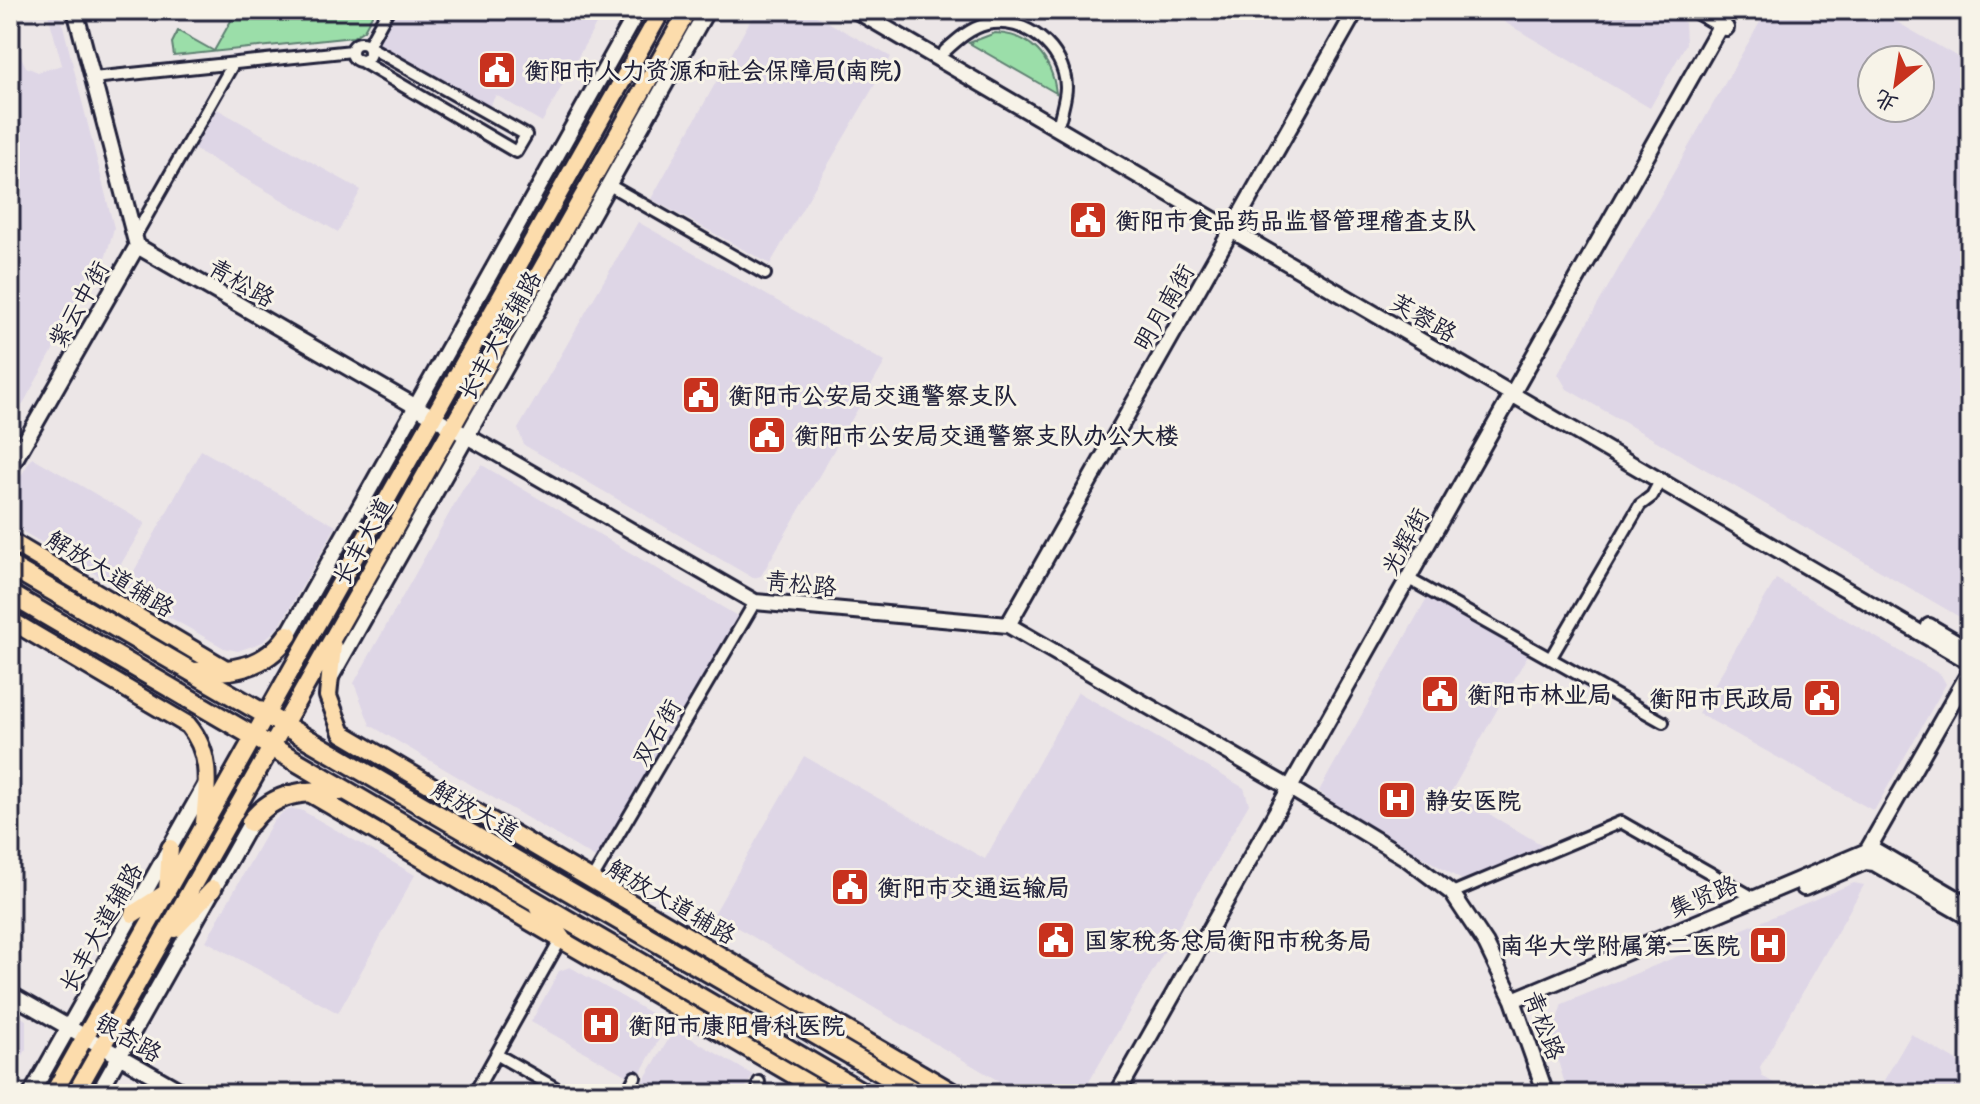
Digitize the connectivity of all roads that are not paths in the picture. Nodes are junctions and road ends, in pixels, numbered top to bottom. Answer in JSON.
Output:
{"nodes":[{"id":1,"x":75,"y":10,"type":"edge"},
{"id":2,"x":388,"y":10,"type":"edge"},
{"id":3,"x":638,"y":10,"type":"edge"},
{"id":4,"x":662,"y":10,"type":"edge"},
{"id":5,"x":688,"y":10,"type":"edge"},
{"id":6,"x":707,"y":10,"type":"edge"},
{"id":7,"x":855,"y":10,"type":"edge"},
{"id":8,"x":874,"y":10,"type":"edge"},
{"id":9,"x":1356,"y":10,"type":"edge"},
{"id":10,"x":1695,"y":10,"type":"edge"},
{"id":11,"x":1710,"y":10,"type":"edge"},
{"id":12,"x":1728,"y":19,"type":"edge"},
{"id":13,"x":368,"y":46,"type":"junction"},
{"id":14,"x":945,"y":51,"type":"junction"},
{"id":15,"x":356,"y":56,"type":"junction"},
{"id":16,"x":233,"y":64,"type":"junction"},
{"id":17,"x":93,"y":78,"type":"junction"},
{"id":18,"x":1060,"y":119,"type":"junction"},
{"id":19,"x":601,"y":181,"type":"junction"},
{"id":20,"x":1234,"y":226,"type":"junction"},
{"id":21,"x":136,"y":242,"type":"junction"},
{"id":22,"x":765,"y":274,"type":"dead end"},
{"id":23,"x":1518,"y":392,"type":"junction"},
{"id":24,"x":415,"y":407,"type":"junction"},
{"id":25,"x":434,"y":417,"type":"junction"},
{"id":26,"x":460,"y":432,"type":"junction"},
{"id":27,"x":10,"y":468,"type":"edge"},
{"id":28,"x":1660,"y":481,"type":"junction"},
{"id":29,"x":10,"y":541,"type":"edge"},
{"id":30,"x":10,"y":566,"type":"edge"},
{"id":31,"x":1414,"y":582,"type":"junction"},
{"id":32,"x":10,"y":594,"type":"edge"},
{"id":33,"x":755,"y":602,"type":"junction"},
{"id":34,"x":10,"y":620,"type":"edge"},
{"id":35,"x":1008,"y":625,"type":"junction"},
{"id":36,"x":288,"y":635,"type":"joint"},
{"id":37,"x":333,"y":640,"type":"junction"},
{"id":38,"x":1970,"y":650,"type":"edge"},
{"id":39,"x":1550,"y":659,"type":"junction"},
{"id":40,"x":1970,"y":662,"type":"edge"},
{"id":41,"x":229,"y":671,"type":"junction"},
{"id":42,"x":1970,"y":671,"type":"edge"},
{"id":43,"x":192,"y":672,"type":"junction"},
{"id":44,"x":329,"y":681,"type":"junction"},
{"id":45,"x":1970,"y":687,"type":"edge"},
{"id":46,"x":275,"y":721,"type":"junction"},
{"id":47,"x":1663,"y":722,"type":"dead end"},
{"id":48,"x":262,"y":743,"type":"junction"},
{"id":49,"x":207,"y":782,"type":"junction"},
{"id":50,"x":1293,"y":790,"type":"junction"},
{"id":51,"x":306,"y":791,"type":"junction"},
{"id":52,"x":343,"y":791,"type":"junction"},
{"id":53,"x":251,"y":822,"type":"joint"},
{"id":54,"x":204,"y":827,"type":"junction"},
{"id":55,"x":170,"y":848,"type":"junction"},
{"id":56,"x":1869,"y":855,"type":"junction"},
{"id":57,"x":591,"y":881,"type":"junction"},
{"id":58,"x":213,"y":889,"type":"junction"},
{"id":59,"x":167,"y":892,"type":"junction"},
{"id":60,"x":1452,"y":893,"type":"junction"},
{"id":61,"x":581,"y":898,"type":"junction"},
{"id":62,"x":1754,"y":898,"type":"junction"},
{"id":63,"x":535,"y":902,"type":"junction"},
{"id":64,"x":1970,"y":906,"type":"edge"},
{"id":65,"x":133,"y":914,"type":"junction"},
{"id":66,"x":1970,"y":918,"type":"edge"},
{"id":67,"x":561,"y":939,"type":"junction"},
{"id":68,"x":158,"y":947,"type":"junction"},
{"id":69,"x":10,"y":994,"type":"edge"},
{"id":70,"x":1514,"y":1004,"type":"junction"},
{"id":71,"x":69,"y":1027,"type":"junction"},
{"id":72,"x":85,"y":1037,"type":"junction"},
{"id":73,"x":102,"y":1046,"type":"junction"},
{"id":74,"x":496,"y":1054,"type":"junction"},
{"id":75,"x":119,"y":1056,"type":"junction"},
{"id":76,"x":635,"y":1077,"type":"dead end"},
{"id":77,"x":31,"y":1094,"type":"edge"},
{"id":78,"x":53,"y":1094,"type":"edge"},
{"id":79,"x":75,"y":1094,"type":"edge"},
{"id":80,"x":98,"y":1094,"type":"edge"},
{"id":81,"x":186,"y":1094,"type":"edge"},
{"id":82,"x":474,"y":1094,"type":"edge"},
{"id":83,"x":566,"y":1094,"type":"edge"},
{"id":84,"x":626,"y":1094,"type":"edge"},
{"id":85,"x":826,"y":1094,"type":"edge"},
{"id":86,"x":865,"y":1094,"type":"edge"},
{"id":87,"x":918,"y":1094,"type":"edge"},
{"id":88,"x":956,"y":1094,"type":"edge"},
{"id":89,"x":1117,"y":1094,"type":"edge"},
{"id":90,"x":1127,"y":1094,"type":"edge"},
{"id":91,"x":1546,"y":1094,"type":"edge"}],
"edges":[{"from":1,"to":17,"type":"street"},
{"from":2,"to":13,"type":"street"},
{"from":3,"to":24,"type":"street","name":"长丰大道辅路"},
{"from":4,"to":25,"type":"main road","name":"长丰大道"},
{"from":5,"to":19,"type":"main road","name":"长丰大道"},
{"from":6,"to":19,"type":"street"},
{"from":7,"to":20,"type":"street","name":"芙蓉路"},
{"from":8,"to":14,"type":"street","name":"芙蓉路"},
{"from":9,"to":20,"type":"street","name":"明月南街"},
{"from":10,"to":12,"type":"street"},
{"from":11,"to":12,"type":"street"},
{"from":12,"to":23,"type":"street","name":"光辉街"},
{"from":13,"to":15,"type":"street"},
{"from":13,"to":15,"type":"street"},
{"from":14,"to":18,"type":"street","name":"芙蓉路"},
{"from":14,"to":18,"type":"street"},
{"from":15,"to":16,"type":"street"},
{"from":16,"to":17,"type":"street"},
{"from":16,"to":21,"type":"street"},
{"from":17,"to":21,"type":"street"},
{"from":18,"to":20,"type":"street","name":"芙蓉路"},
{"from":19,"to":22,"type":"street"},
{"from":19,"to":26,"type":"main road","name":"长丰大道"},
{"from":20,"to":23,"type":"street","name":"芙蓉路"},
{"from":20,"to":35,"type":"street","name":"明月南街"},
{"from":21,"to":24,"type":"street","name":"青松路"},
{"from":21,"to":27,"type":"street","name":"紫云中街"},
{"from":23,"to":28,"type":"street","name":"芙蓉路"},
{"from":23,"to":31,"type":"street","name":"光辉街"},
{"from":23,"to":38,"type":"street","name":"芙蓉路"},
{"from":23,"to":50,"type":"street","name":"光辉街"},
{"from":24,"to":25,"type":"street","name":"青松路"},
{"from":24,"to":36,"type":"street","name":"长丰大道辅路"},
{"from":25,"to":26,"type":"street","name":"青松路"},
{"from":25,"to":46,"type":"main road","name":"长丰大道"},
{"from":26,"to":33,"type":"street","name":"青松路"},
{"from":26,"to":37,"type":"main road","name":"长丰大道"},
{"from":26,"to":44,"type":"street","name":"长丰大道辅路"},
{"from":28,"to":39,"type":"street"},
{"from":28,"to":40,"type":"street","name":"芙蓉路"},
{"from":29,"to":41,"type":"main road","name":"解放大道辅路"},
{"from":30,"to":43,"type":"highway","name":"解放大道"},
{"from":31,"to":39,"type":"street"},
{"from":31,"to":50,"type":"street","name":"光辉街"},
{"from":32,"to":48,"type":"highway","name":"解放大道"},
{"from":33,"to":35,"type":"street","name":"青松路"},
{"from":33,"to":57,"type":"street","name":"双石街"},
{"from":34,"to":49,"type":"main road"},
{"from":35,"to":50,"type":"street","name":"青松路"},
{"from":36,"to":41,"type":"highway"},
{"from":37,"to":44,"type":"main road","name":"解放大道辅路"},
{"from":37,"to":46,"type":"main road","name":"长丰大道"},
{"from":39,"to":47,"type":"street"},
{"from":41,"to":43,"type":"highway"},
{"from":42,"to":56,"type":"street"},
{"from":43,"to":46,"type":"highway","name":"解放大道"},
{"from":44,"to":57,"type":"main road","name":"解放大道辅路"},
{"from":45,"to":56,"type":"street"},
{"from":46,"to":48,"type":"main road","name":"长丰大道"},
{"from":46,"to":61,"type":"highway","name":"解放大道"},
{"from":48,"to":52,"type":"highway","name":"解放大道"},
{"from":48,"to":54,"type":"main road","name":"长丰大道"},
{"from":48,"to":68,"type":"main road","name":"长丰大道"},
{"from":49,"to":54,"type":"main road"},
{"from":49,"to":55,"type":"street","name":"长丰大道辅路"},
{"from":50,"to":60,"type":"street","name":"青松路"},
{"from":50,"to":89,"type":"street","name":"光辉街"},
{"from":50,"to":90,"type":"street","name":"光辉街"},
{"from":51,"to":52,"type":"highway"},
{"from":51,"to":53,"type":"highway"},
{"from":51,"to":67,"type":"main road"},
{"from":52,"to":63,"type":"highway","name":"解放大道"},
{"from":53,"to":58,"type":"street"},
{"from":54,"to":59,"type":"main road","name":"长丰大道"},
{"from":55,"to":59,"type":"main road"},
{"from":55,"to":65,"type":"street","name":"长丰大道辅路"},
{"from":56,"to":62,"type":"street","name":"集贤路"},
{"from":56,"to":64,"type":"street"},
{"from":56,"to":66,"type":"street"},
{"from":56,"to":70,"type":"street","name":"集贤路"},
{"from":57,"to":61,"type":"highway"},
{"from":57,"to":88,"type":"main road","name":"解放大道辅路"},
{"from":58,"to":68,"type":"main road"},
{"from":58,"to":75,"type":"street"},
{"from":59,"to":65,"type":"main road"},
{"from":59,"to":72,"type":"main road","name":"长丰大道"},
{"from":60,"to":62,"type":"street"},
{"from":60,"to":70,"type":"street","name":"青松路"},
{"from":61,"to":87,"type":"highway","name":"解放大道"},
{"from":62,"to":70,"type":"street","name":"集贤路"},
{"from":63,"to":67,"type":"highway"},
{"from":63,"to":86,"type":"highway","name":"解放大道"},
{"from":65,"to":71,"type":"street","name":"长丰大道辅路"},
{"from":67,"to":74,"type":"street"},
{"from":67,"to":85,"type":"main road"},
{"from":68,"to":73,"type":"main road","name":"长丰大道"},
{"from":69,"to":71,"type":"street","name":"银杏路"},
{"from":70,"to":91,"type":"street","name":"青松路"},
{"from":71,"to":72,"type":"street","name":"银杏路"},
{"from":71,"to":77,"type":"street","name":"长丰大道辅路"},
{"from":72,"to":73,"type":"street","name":"银杏路"},
{"from":72,"to":78,"type":"main road","name":"长丰大道"},
{"from":73,"to":75,"type":"street","name":"银杏路"},
{"from":73,"to":79,"type":"main road","name":"长丰大道"},
{"from":74,"to":82,"type":"street"},
{"from":74,"to":83,"type":"street"},
{"from":75,"to":80,"type":"street"},
{"from":75,"to":81,"type":"street","name":"银杏路"},
{"from":76,"to":84,"type":"street"}]}
